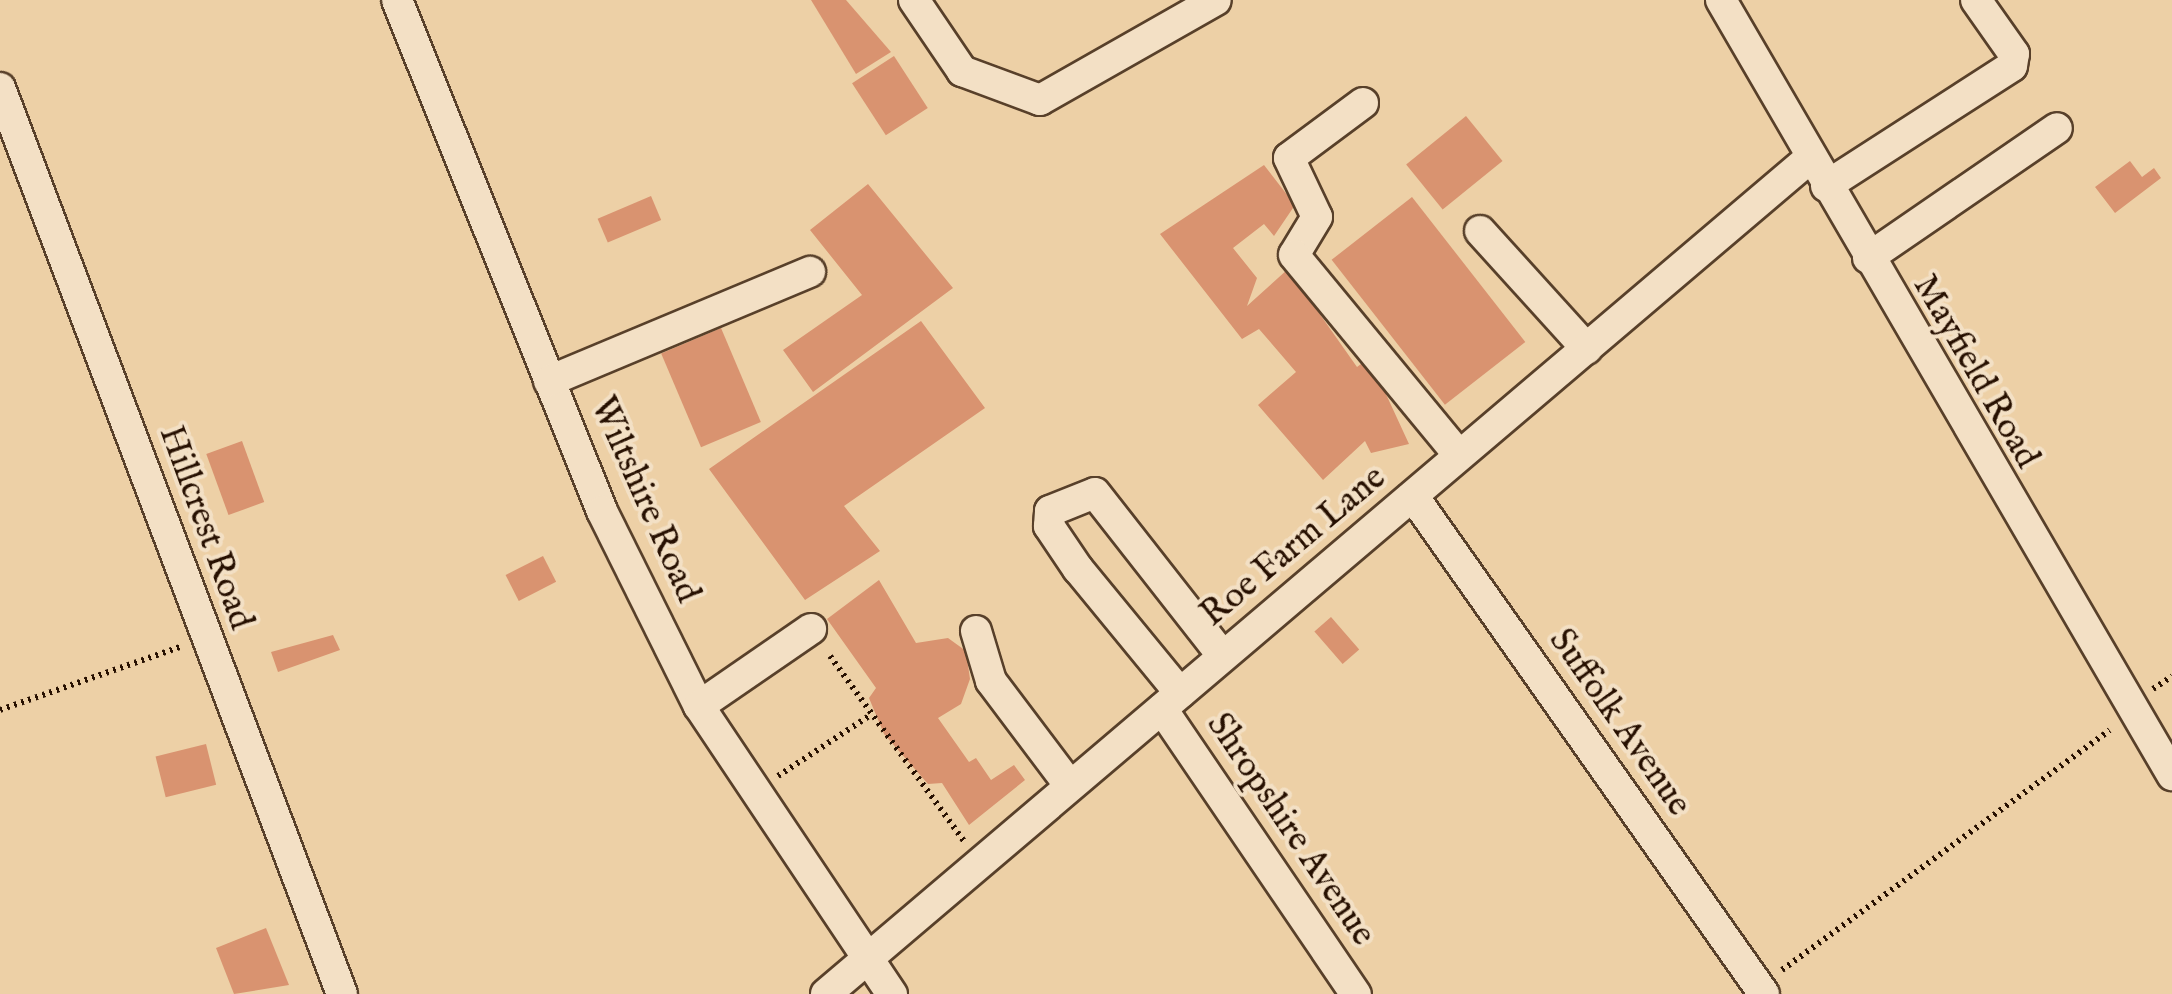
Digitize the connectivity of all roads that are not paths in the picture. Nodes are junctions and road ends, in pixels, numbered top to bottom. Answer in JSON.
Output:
{"nodes":[{"id":1,"x":397,"y":0,"type":"edge"},
{"id":2,"x":914,"y":0,"type":"edge"},
{"id":3,"x":1216,"y":0,"type":"edge"},
{"id":4,"x":1721,"y":0,"type":"edge"},
{"id":5,"x":1976,"y":0,"type":"edge"},
{"id":6,"x":0,"y":88,"type":"edge"},
{"id":7,"x":1364,"y":103,"type":"dead end"},
{"id":8,"x":2056,"y":128,"type":"dead end"},
{"id":9,"x":1810,"y":158,"type":"junction"},
{"id":10,"x":1826,"y":186,"type":"junction"},
{"id":11,"x":1480,"y":231,"type":"dead end"},
{"id":12,"x":1868,"y":258,"type":"junction"},
{"id":13,"x":810,"y":272,"type":"dead end"},
{"id":14,"x":1586,"y":349,"type":"junction"},
{"id":15,"x":550,"y":382,"type":"junction"},
{"id":16,"x":1459,"y":455,"type":"junction"},
{"id":17,"x":1412,"y":496,"type":"junction"},
{"id":18,"x":811,"y":630,"type":"dead end"},
{"id":19,"x":976,"y":630,"type":"dead end"},
{"id":20,"x":1224,"y":656,"type":"junction"},
{"id":21,"x":1171,"y":701,"type":"junction"},
{"id":22,"x":699,"y":706,"type":"junction"},
{"id":23,"x":2172,"y":776,"type":"edge"},
{"id":24,"x":1070,"y":786,"type":"junction"},
{"id":25,"x":868,"y":958,"type":"junction"},
{"id":26,"x":1762,"y":991,"type":"edge"},
{"id":27,"x":342,"y":994,"type":"edge"},
{"id":28,"x":826,"y":994,"type":"edge"},
{"id":29,"x":892,"y":994,"type":"edge"},
{"id":30,"x":1356,"y":994,"type":"edge"}],
"edges":[{"from":1,"to":15,"type":"street","name":"Wiltshire Road"},
{"from":2,"to":3,"type":"street"},
{"from":4,"to":9,"type":"street","name":"Mayfield Road"},
{"from":5,"to":10,"type":"street"},
{"from":6,"to":27,"type":"street","name":"Hillcrest Road"},
{"from":7,"to":16,"type":"street"},
{"from":8,"to":12,"type":"street"},
{"from":9,"to":10,"type":"street","name":"Mayfield Road"},
{"from":9,"to":14,"type":"street","name":"Roe Farm Lane"},
{"from":10,"to":12,"type":"street","name":"Mayfield Road"},
{"from":11,"to":14,"type":"street"},
{"from":12,"to":23,"type":"street","name":"Mayfield Road"},
{"from":13,"to":15,"type":"street"},
{"from":14,"to":16,"type":"street","name":"Roe Farm Lane"},
{"from":15,"to":22,"type":"street","name":"Wiltshire Road"},
{"from":16,"to":17,"type":"street","name":"Roe Farm Lane"},
{"from":17,"to":20,"type":"street","name":"Roe Farm Lane"},
{"from":17,"to":26,"type":"street","name":"Suffolk Avenue"},
{"from":18,"to":22,"type":"street"},
{"from":19,"to":24,"type":"street"},
{"from":20,"to":21,"type":"street","name":"Roe Farm Lane"},
{"from":20,"to":21,"type":"street","name":"Shropshire Avenue"},
{"from":21,"to":24,"type":"street","name":"Roe Farm Lane"},
{"from":21,"to":30,"type":"street","name":"Shropshire Avenue"},
{"from":22,"to":25,"type":"street","name":"Wiltshire Road"},
{"from":24,"to":25,"type":"street","name":"Roe Farm Lane"},
{"from":25,"to":28,"type":"street","name":"Roe Farm Lane"},
{"from":25,"to":29,"type":"street","name":"Wiltshire Road"}]}
